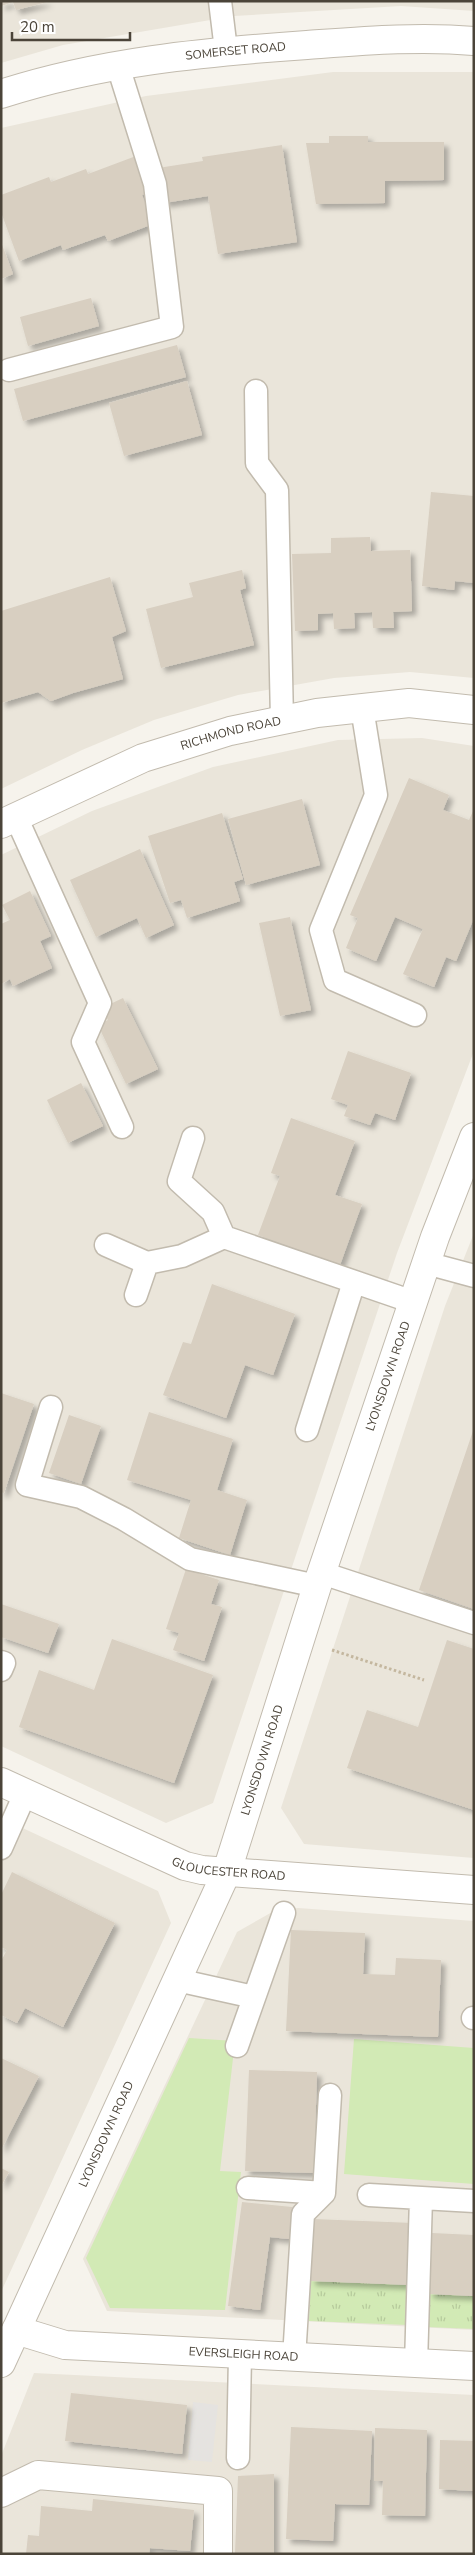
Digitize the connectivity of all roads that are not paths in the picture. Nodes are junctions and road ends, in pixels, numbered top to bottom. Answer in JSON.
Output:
{"nodes":[{"id":1,"x":220,"y":1,"type":"edge"},
{"id":2,"x":474,"y":41,"type":"edge"},
{"id":3,"x":226,"y":50,"type":"junction"},
{"id":4,"x":118,"y":66,"type":"junction"},
{"id":5,"x":1,"y":94,"type":"edge"},
{"id":6,"x":10,"y":370,"type":"dead end"},
{"id":7,"x":256,"y":391,"type":"dead end"},
{"id":8,"x":362,"y":708,"type":"junction"},
{"id":9,"x":474,"y":710,"type":"edge"},
{"id":10,"x":282,"y":720,"type":"junction"},
{"id":11,"x":9,"y":821,"type":"edge"},
{"id":12,"x":415,"y":1015,"type":"dead end"},
{"id":13,"x":122,"y":1127,"type":"dead end"},
{"id":14,"x":193,"y":1138,"type":"dead end"},
{"id":15,"x":474,"y":1138,"type":"edge"},
{"id":16,"x":224,"y":1237,"type":"junction"},
{"id":17,"x":106,"y":1245,"type":"dead end"},
{"id":18,"x":147,"y":1263,"type":"junction"},
{"id":19,"x":426,"y":1263,"type":"junction"},
{"id":20,"x":474,"y":1276,"type":"edge"},
{"id":21,"x":354,"y":1282,"type":"junction"},
{"id":22,"x":136,"y":1295,"type":"dead end"},
{"id":23,"x":413,"y":1302,"type":"junction"},
{"id":24,"x":51,"y":1407,"type":"dead end"},
{"id":25,"x":307,"y":1430,"type":"dead end"},
{"id":26,"x":320,"y":1579,"type":"junction"},
{"id":27,"x":474,"y":1623,"type":"edge"},
{"id":28,"x":1,"y":1662,"type":"edge"},
{"id":29,"x":1,"y":1670,"type":"edge"},
{"id":30,"x":13,"y":1788,"type":"edge"},
{"id":31,"x":1,"y":1848,"type":"edge"},
{"id":32,"x":227,"y":1871,"type":"junction"},
{"id":33,"x":474,"y":1890,"type":"edge"},
{"id":34,"x":284,"y":1913,"type":"dead end"},
{"id":35,"x":177,"y":1980,"type":"junction"},
{"id":36,"x":254,"y":1997,"type":"junction"},
{"id":37,"x":237,"y":2046,"type":"dead end"},
{"id":38,"x":330,"y":2095,"type":"dead end"},
{"id":39,"x":248,"y":2188,"type":"dead end"},
{"id":40,"x":324,"y":2193,"type":"junction"},
{"id":41,"x":369,"y":2195,"type":"dead end"},
{"id":42,"x":421,"y":2198,"type":"junction"},
{"id":43,"x":474,"y":2201,"type":"edge"},
{"id":44,"x":16,"y":2330,"type":"junction"},
{"id":45,"x":240,"y":2355,"type":"junction"},
{"id":46,"x":294,"y":2358,"type":"junction"},
{"id":47,"x":1,"y":2363,"type":"edge"},
{"id":48,"x":416,"y":2364,"type":"junction"},
{"id":49,"x":474,"y":2366,"type":"edge"},
{"id":50,"x":238,"y":2458,"type":"dead end"},
{"id":51,"x":1,"y":2493,"type":"edge"},
{"id":52,"x":218,"y":2554,"type":"edge"}],
"edges":[{"from":1,"to":3,"type":"lane"},
{"from":2,"to":3,"type":"street","name":"SOMERSET ROAD"},
{"from":3,"to":4,"type":"street","name":"SOMERSET ROAD"},
{"from":4,"to":5,"type":"street","name":"SOMERSET ROAD"},
{"from":4,"to":6,"type":"lane"},
{"from":7,"to":10,"type":"lane"},
{"from":8,"to":9,"type":"street","name":"RICHMOND ROAD"},
{"from":8,"to":10,"type":"street","name":"RICHMOND ROAD"},
{"from":8,"to":12,"type":"lane"},
{"from":10,"to":11,"type":"street","name":"RICHMOND ROAD"},
{"from":11,"to":13,"type":"lane"},
{"from":14,"to":16,"type":"lane"},
{"from":15,"to":19,"type":"street","name":"LYONSDOWN ROAD"},
{"from":16,"to":18,"type":"lane"},
{"from":16,"to":21,"type":"lane"},
{"from":17,"to":18,"type":"lane"},
{"from":18,"to":22,"type":"lane"},
{"from":19,"to":20,"type":"lane"},
{"from":19,"to":23,"type":"street","name":"LYONSDOWN ROAD"},
{"from":21,"to":23,"type":"lane"},
{"from":21,"to":25,"type":"lane"},
{"from":23,"to":26,"type":"street","name":"LYONSDOWN ROAD"},
{"from":24,"to":26,"type":"lane"},
{"from":26,"to":27,"type":"lane"},
{"from":26,"to":32,"type":"street","name":"LYONSDOWN ROAD"},
{"from":28,"to":29,"type":"lane"},
{"from":30,"to":31,"type":"lane"},
{"from":30,"to":32,"type":"street","name":"GLOUCESTER ROAD"},
{"from":32,"to":33,"type":"street","name":"GLOUCESTER ROAD"},
{"from":32,"to":35,"type":"street","name":"LYONSDOWN ROAD"},
{"from":34,"to":36,"type":"lane"},
{"from":35,"to":36,"type":"lane"},
{"from":35,"to":44,"type":"street","name":"LYONSDOWN ROAD"},
{"from":36,"to":37,"type":"lane"},
{"from":38,"to":40,"type":"lane"},
{"from":39,"to":40,"type":"lane"},
{"from":40,"to":46,"type":"lane"},
{"from":41,"to":42,"type":"lane"},
{"from":42,"to":43,"type":"lane"},
{"from":42,"to":48,"type":"lane"},
{"from":44,"to":45,"type":"street","name":"EVERSLEIGH ROAD"},
{"from":44,"to":47,"type":"street","name":"LYONSDOWN ROAD"},
{"from":45,"to":46,"type":"street","name":"EVERSLEIGH ROAD"},
{"from":45,"to":50,"type":"lane"},
{"from":46,"to":48,"type":"street","name":"EVERSLEIGH ROAD"},
{"from":48,"to":49,"type":"street","name":"EVERSLEIGH ROAD"},
{"from":51,"to":52,"type":"street"}]}
